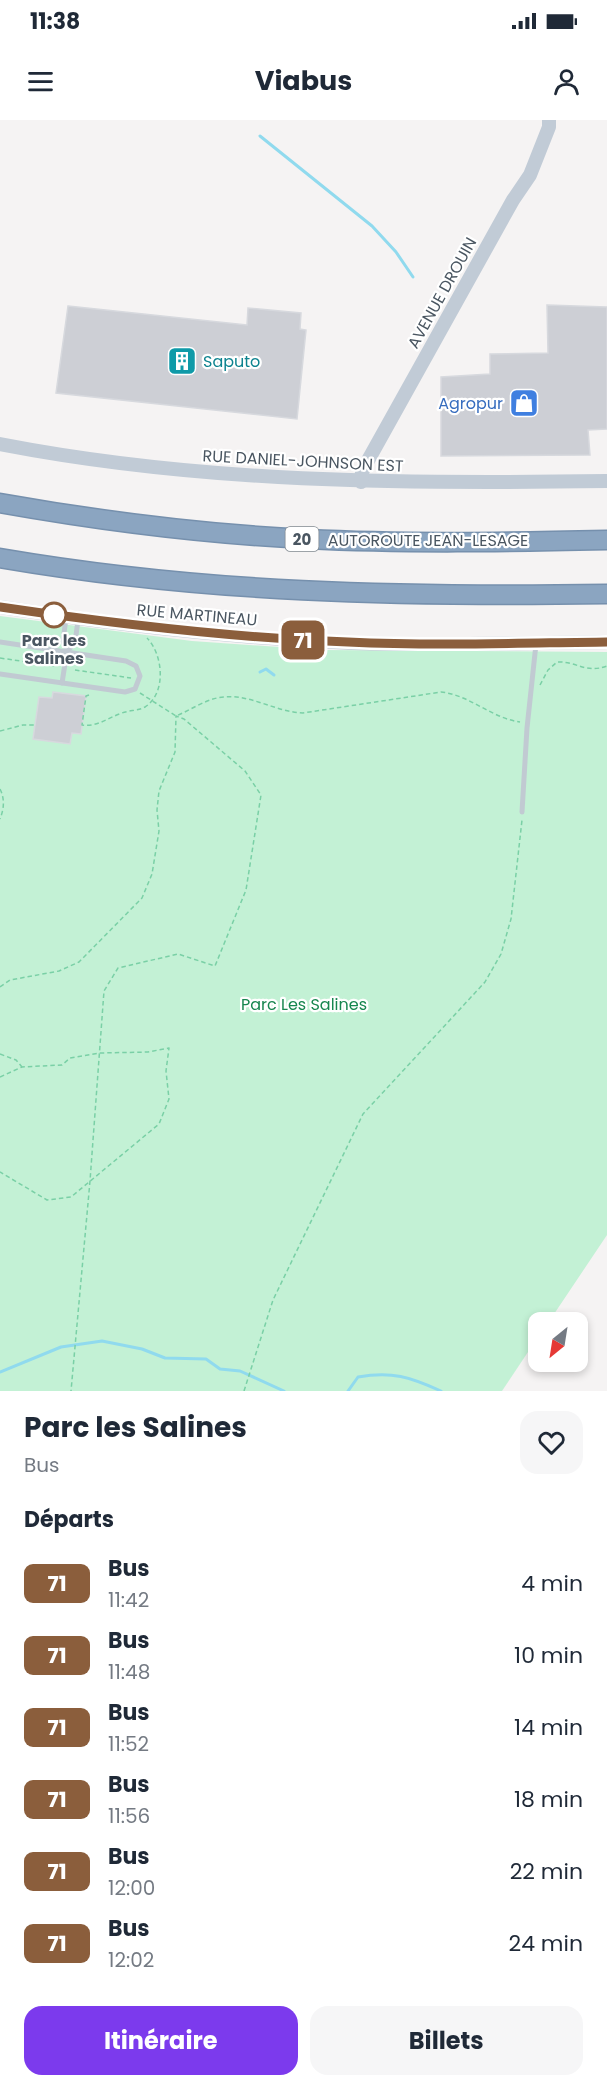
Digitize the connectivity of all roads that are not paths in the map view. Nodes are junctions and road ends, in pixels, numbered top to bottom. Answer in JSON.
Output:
{"nodes":[{"id":1,"x":549,"y":120,"type":"edge"},
{"id":2,"x":0,"y":444,"type":"edge"},
{"id":3,"x":607,"y":481,"type":"edge"},
{"id":4,"x":361,"y":482,"type":"junction"},
{"id":5,"x":0,"y":503,"type":"edge"},
{"id":6,"x":607,"y":540,"type":"edge"},
{"id":7,"x":0,"y":558,"type":"edge"},
{"id":8,"x":607,"y":594,"type":"edge"},
{"id":9,"x":0,"y":607,"type":"edge"},
{"id":10,"x":72,"y":617,"type":"junction"},
{"id":11,"x":0,"y":642,"type":"edge"},
{"id":12,"x":607,"y":642,"type":"edge"},
{"id":13,"x":536,"y":643,"type":"junction"},
{"id":14,"x":67,"y":651,"type":"junction"},
{"id":15,"x":0,"y":674,"type":"edge"},
{"id":16,"x":62,"y":683,"type":"junction"},
{"id":17,"x":522,"y":812,"type":"road end"}],
"edges":[{"from":1,"to":4,"type":"street","name":"AVENUE DROUIN"},
{"from":2,"to":4,"type":"street","name":"RUE DANIEL-JOHNSON EST"},
{"from":3,"to":4,"type":"street","name":"RUE DANIEL-JOHNSON EST"},
{"from":5,"to":6,"type":"highway","name":"AUTOROUTE JEAN-LESAGE","number":"20"},
{"from":7,"to":8,"type":"highway"},
{"from":9,"to":10,"type":"street","name":"RUE MARTINEAU"},
{"from":10,"to":13,"type":"street","name":"RUE MARTINEAU"},
{"from":10,"to":14,"type":"lane"},
{"from":10,"to":14,"type":"lane"},
{"from":11,"to":14,"type":"lane"},
{"from":12,"to":13,"type":"street","name":"RUE MARTINEAU"},
{"from":13,"to":17,"type":"lane"},
{"from":14,"to":16,"type":"lane"},
{"from":14,"to":16,"type":"lane"},
{"from":15,"to":16,"type":"lane"}]}
